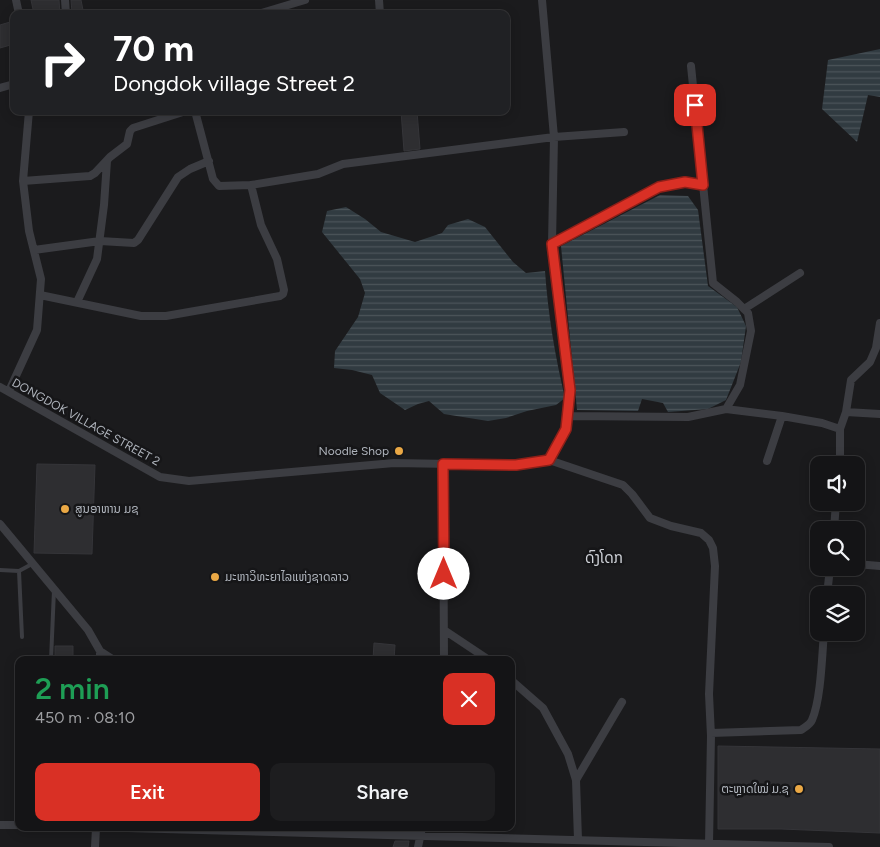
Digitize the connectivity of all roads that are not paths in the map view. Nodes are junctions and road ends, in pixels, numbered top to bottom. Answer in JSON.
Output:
{"nodes":[{"id":1,"x":305,"y":0,"type":"edge"},
{"id":2,"x":542,"y":0,"type":"edge"},
{"id":3,"x":271,"y":10,"type":"edge"},
{"id":4,"x":691,"y":66,"type":"dead end"},
{"id":5,"x":29,"y":115,"type":"edge"},
{"id":6,"x":174,"y":115,"type":"edge"},
{"id":7,"x":197,"y":115,"type":"edge"},
{"id":8,"x":624,"y":132,"type":"dead end"},
{"id":9,"x":554,"y":137,"type":"junction"},
{"id":10,"x":209,"y":161,"type":"junction"},
{"id":11,"x":106,"y":162,"type":"junction"},
{"id":12,"x":23,"y":181,"type":"junction"},
{"id":13,"x":251,"y":185,"type":"junction"},
{"id":14,"x":703,"y":185,"type":"junction"},
{"id":15,"x":100,"y":241,"type":"junction"},
{"id":16,"x":552,"y":244,"type":"junction"},
{"id":17,"x":34,"y":250,"type":"junction"},
{"id":18,"x":800,"y":273,"type":"dead end"},
{"id":19,"x":40,"y":294,"type":"junction"},
{"id":20,"x":77,"y":302,"type":"junction"},
{"id":21,"x":744,"y":309,"type":"junction"},
{"id":22,"x":880,"y":323,"type":"edge"},
{"id":23,"x":0,"y":387,"type":"edge"},
{"id":24,"x":9,"y":391,"type":"junction"},
{"id":25,"x":726,"y":409,"type":"junction"},
{"id":26,"x":846,"y":412,"type":"junction"},
{"id":27,"x":880,"y":414,"type":"edge"},
{"id":28,"x":567,"y":416,"type":"junction"},
{"id":29,"x":782,"y":416,"type":"junction"},
{"id":30,"x":840,"y":429,"type":"junction"},
{"id":31,"x":840,"y":456,"type":"edge"},
{"id":32,"x":549,"y":460,"type":"junction"},
{"id":33,"x":767,"y":461,"type":"dead end"},
{"id":34,"x":443,"y":464,"type":"junction"},
{"id":35,"x":0,"y":524,"type":"edge"},
{"id":36,"x":32,"y":564,"type":"junction"},
{"id":37,"x":865,"y":565,"type":"edge"},
{"id":38,"x":880,"y":566,"type":"edge"},
{"id":39,"x":0,"y":570,"type":"edge"},
{"id":40,"x":19,"y":571,"type":"junction"},
{"id":41,"x":54,"y":590,"type":"junction"},
{"id":42,"x":444,"y":630,"type":"junction"},
{"id":43,"x":22,"y":638,"type":"dead end"},
{"id":44,"x":823,"y":641,"type":"edge"},
{"id":45,"x":100,"y":651,"type":"junction"},
{"id":46,"x":51,"y":656,"type":"edge"},
{"id":47,"x":100,"y":656,"type":"edge"},
{"id":48,"x":108,"y":656,"type":"edge"},
{"id":49,"x":444,"y":656,"type":"edge"},
{"id":50,"x":483,"y":656,"type":"edge"},
{"id":51,"x":515,"y":684,"type":"edge"},
{"id":52,"x":622,"y":702,"type":"dead end"},
{"id":53,"x":711,"y":733,"type":"junction"},
{"id":54,"x":576,"y":780,"type":"junction"},
{"id":55,"x":0,"y":824,"type":"edge"},
{"id":56,"x":15,"y":825,"type":"edge"},
{"id":57,"x":96,"y":831,"type":"edge"},
{"id":58,"x":358,"y":831,"type":"edge"},
{"id":59,"x":421,"y":832,"type":"edge"},
{"id":60,"x":578,"y":840,"type":"junction"},
{"id":61,"x":609,"y":844,"type":"edge"},
{"id":62,"x":709,"y":844,"type":"junction"},
{"id":63,"x":724,"y":846,"type":"edge"},
{"id":64,"x":95,"y":847,"type":"edge"},
{"id":65,"x":418,"y":847,"type":"edge"},
{"id":66,"x":829,"y":847,"type":"edge"}],
"edges":[{"from":1,"to":3,"type":"street"},
{"from":2,"to":9,"type":"street"},
{"from":4,"to":14,"type":"street"},
{"from":5,"to":12,"type":"street"},
{"from":6,"to":11,"type":"street"},
{"from":7,"to":10,"type":"street"},
{"from":8,"to":9,"type":"street"},
{"from":9,"to":13,"type":"street"},
{"from":9,"to":16,"type":"street"},
{"from":10,"to":13,"type":"street"},
{"from":10,"to":15,"type":"street"},
{"from":11,"to":12,"type":"street"},
{"from":11,"to":15,"type":"street"},
{"from":12,"to":17,"type":"street"},
{"from":13,"to":20,"type":"street"},
{"from":14,"to":16,"type":"street"},
{"from":14,"to":21,"type":"street"},
{"from":15,"to":17,"type":"street"},
{"from":15,"to":20,"type":"street"},
{"from":16,"to":28,"type":"street"},
{"from":17,"to":19,"type":"street"},
{"from":18,"to":21,"type":"street"},
{"from":19,"to":20,"type":"street"},
{"from":19,"to":24,"type":"street"},
{"from":21,"to":25,"type":"street"},
{"from":22,"to":26,"type":"street"},
{"from":23,"to":24,"type":"street","name":"DONGDOK VILLAGE STREET 2"},
{"from":24,"to":34,"type":"street","name":"DONGDOK VILLAGE STREET 2"},
{"from":25,"to":28,"type":"street"},
{"from":25,"to":29,"type":"street"},
{"from":26,"to":27,"type":"street"},
{"from":26,"to":30,"type":"street"},
{"from":28,"to":32,"type":"street"},
{"from":29,"to":30,"type":"street"},
{"from":29,"to":33,"type":"street"},
{"from":30,"to":31,"type":"street"},
{"from":32,"to":34,"type":"street","name":"DONGDOK VILLAGE STREET 2"},
{"from":32,"to":53,"type":"street"},
{"from":34,"to":42,"type":"street"},
{"from":35,"to":36,"type":"street"},
{"from":36,"to":40,"type":"lane"},
{"from":36,"to":41,"type":"street"},
{"from":37,"to":38,"type":"street"},
{"from":39,"to":40,"type":"lane"},
{"from":40,"to":43,"type":"lane"},
{"from":41,"to":45,"type":"street"},
{"from":41,"to":46,"type":"lane"},
{"from":42,"to":49,"type":"street"},
{"from":42,"to":50,"type":"street"},
{"from":44,"to":53,"type":"street"},
{"from":45,"to":47,"type":"street"},
{"from":45,"to":48,"type":"street"},
{"from":51,"to":54,"type":"street"},
{"from":52,"to":54,"type":"street"},
{"from":53,"to":62,"type":"street"},
{"from":54,"to":60,"type":"street"},
{"from":55,"to":56,"type":"street"},
{"from":57,"to":64,"type":"street"},
{"from":58,"to":59,"type":"street"},
{"from":59,"to":60,"type":"street"},
{"from":59,"to":65,"type":"street"},
{"from":60,"to":61,"type":"street"},
{"from":61,"to":62,"type":"street"},
{"from":62,"to":63,"type":"street"},
{"from":63,"to":66,"type":"street"}]}
